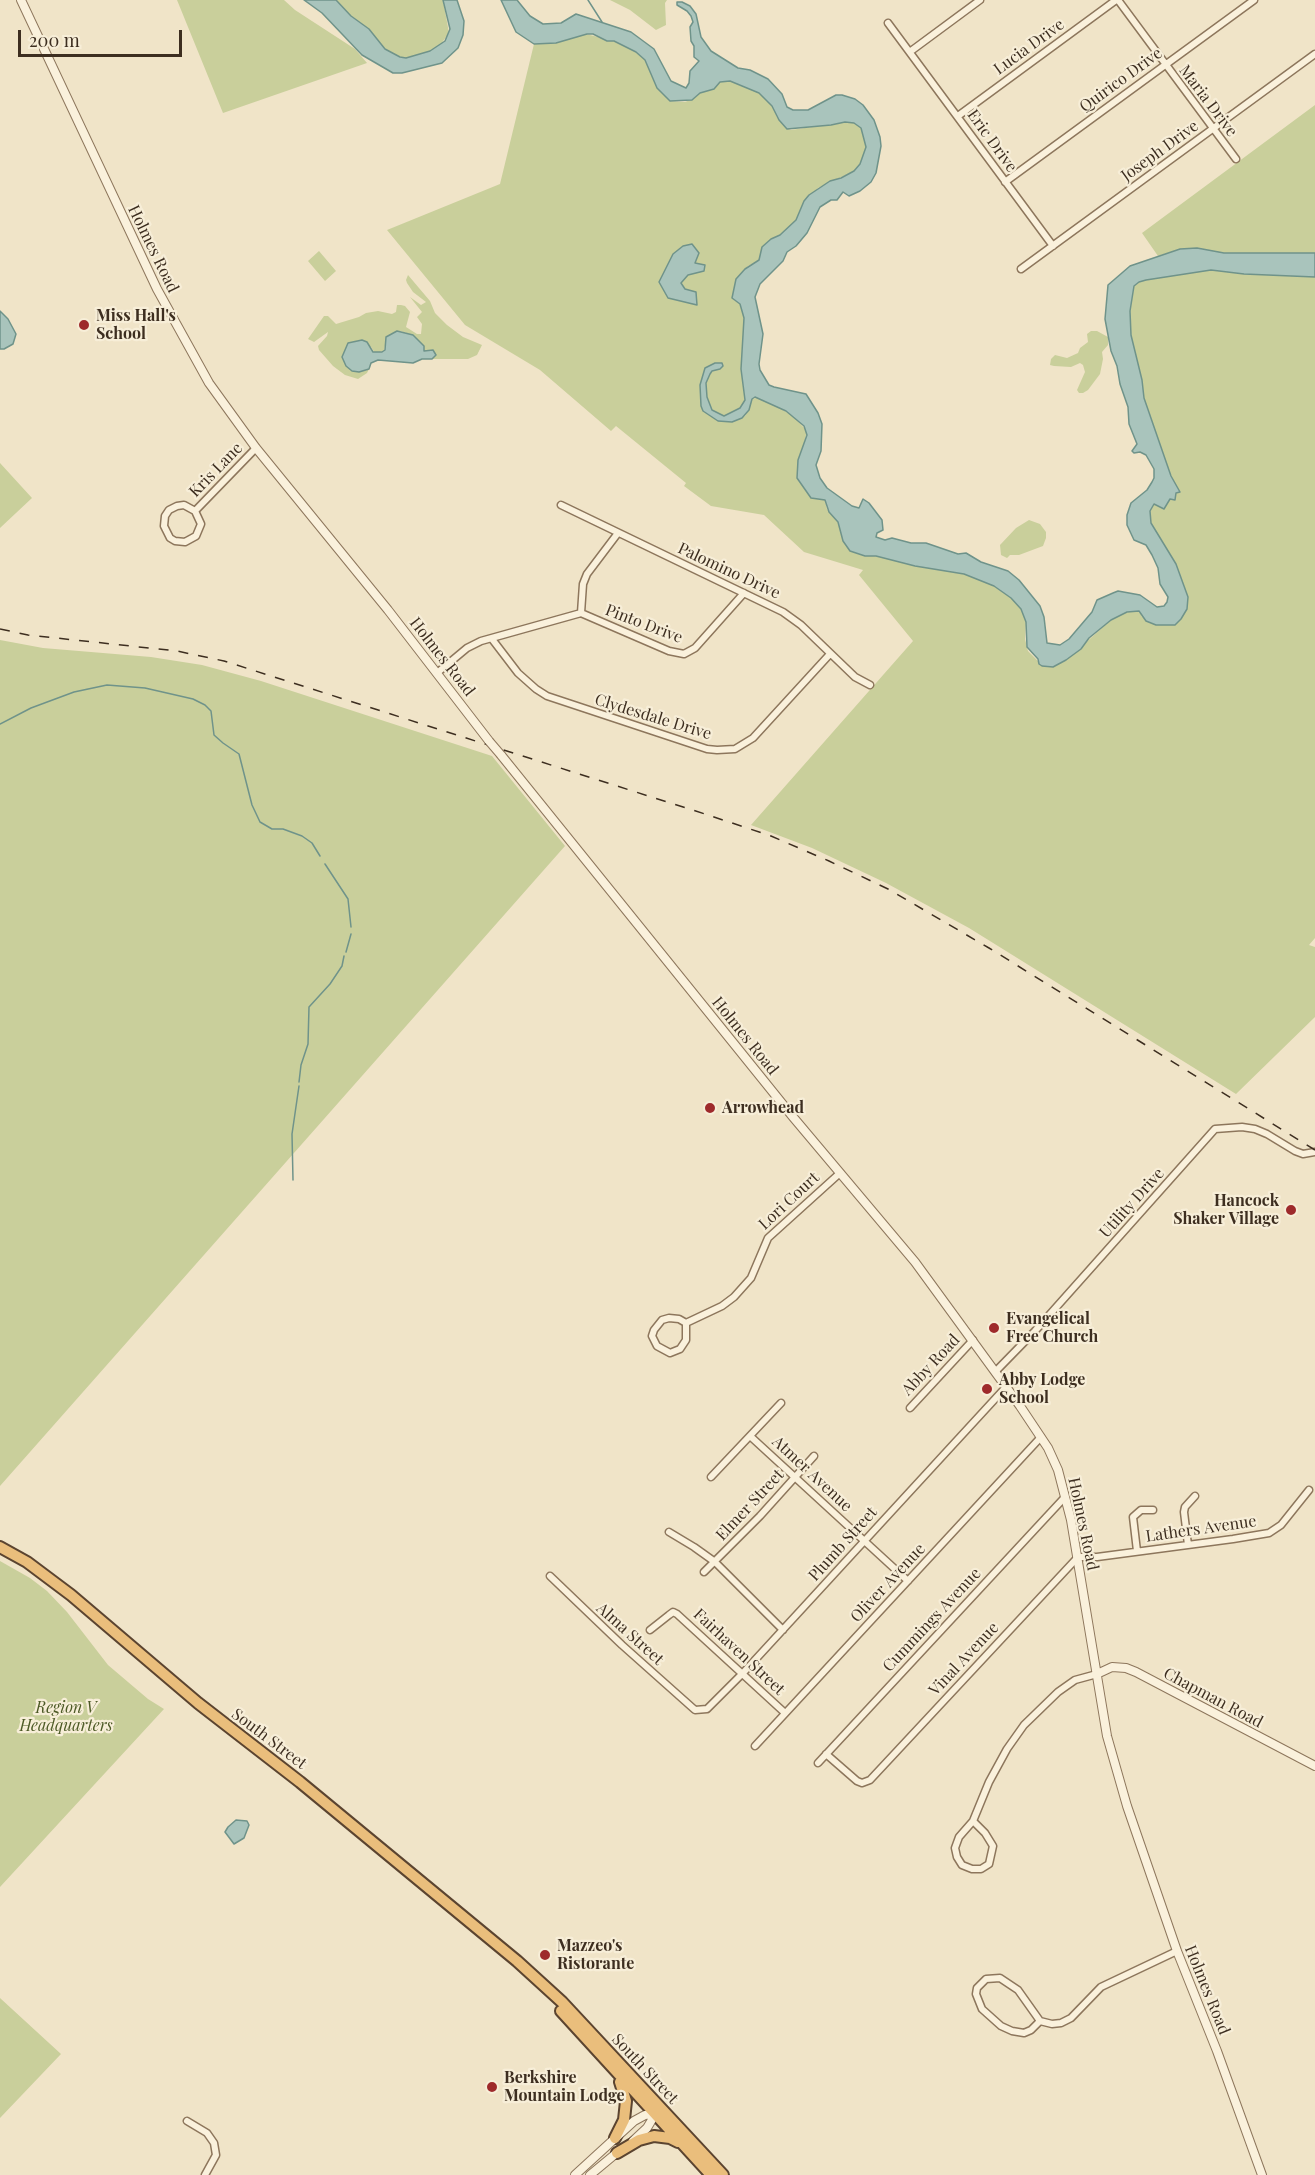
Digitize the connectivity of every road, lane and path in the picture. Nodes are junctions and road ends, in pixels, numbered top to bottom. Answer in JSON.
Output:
{"nodes":[{"id":1,"x":21,"y":0,"type":"edge"},
{"id":2,"x":980,"y":0,"type":"edge"},
{"id":3,"x":1117,"y":0,"type":"edge"},
{"id":4,"x":1254,"y":0,"type":"edge"},
{"id":5,"x":888,"y":23,"type":"dead end"},
{"id":6,"x":910,"y":51,"type":"junction"},
{"id":7,"x":1315,"y":54,"type":"edge"},
{"id":8,"x":1164,"y":65,"type":"junction"},
{"id":9,"x":958,"y":116,"type":"junction"},
{"id":10,"x":1212,"y":130,"type":"junction"},
{"id":11,"x":1236,"y":159,"type":"dead end"},
{"id":12,"x":1005,"y":182,"type":"junction"},
{"id":13,"x":1053,"y":246,"type":"junction"},
{"id":14,"x":1021,"y":269,"type":"dead end"},
{"id":15,"x":256,"y":448,"type":"junction"},
{"id":16,"x":561,"y":505,"type":"dead end"},
{"id":17,"x":195,"y":511,"type":"junction"},
{"id":18,"x":618,"y":534,"type":"junction"},
{"id":19,"x":744,"y":593,"type":"junction"},
{"id":20,"x":581,"y":613,"type":"junction"},
{"id":21,"x":492,"y":639,"type":"junction"},
{"id":22,"x":830,"y":654,"type":"junction"},
{"id":23,"x":437,"y":673,"type":"junction"},
{"id":24,"x":870,"y":686,"type":"dead end"},
{"id":25,"x":1315,"y":1152,"type":"edge"},
{"id":26,"x":840,"y":1173,"type":"junction"},
{"id":27,"x":686,"y":1323,"type":"junction"},
{"id":28,"x":973,"y":1340,"type":"junction"},
{"id":29,"x":995,"y":1372,"type":"junction"},
{"id":30,"x":1006,"y":1387,"type":"junction"},
{"id":31,"x":781,"y":1403,"type":"dead end"},
{"id":32,"x":910,"y":1408,"type":"dead end"},
{"id":33,"x":750,"y":1436,"type":"junction"},
{"id":34,"x":1041,"y":1437,"type":"junction"},
{"id":35,"x":814,"y":1456,"type":"dead end"},
{"id":36,"x":711,"y":1477,"type":"dead end"},
{"id":37,"x":794,"y":1478,"type":"junction"},
{"id":38,"x":1309,"y":1490,"type":"dead end"},
{"id":39,"x":1196,"y":1496,"type":"dead end"},
{"id":40,"x":1065,"y":1497,"type":"junction"},
{"id":41,"x":1153,"y":1510,"type":"dead end"},
{"id":42,"x":669,"y":1532,"type":"dead end"},
{"id":43,"x":864,"y":1540,"type":"junction"},
{"id":44,"x":1188,"y":1545,"type":"junction"},
{"id":45,"x":0,"y":1547,"type":"edge"},
{"id":46,"x":1137,"y":1551,"type":"junction"},
{"id":47,"x":1078,"y":1557,"type":"junction"},
{"id":48,"x":715,"y":1562,"type":"junction"},
{"id":49,"x":704,"y":1572,"type":"dead end"},
{"id":50,"x":550,"y":1576,"type":"dead end"},
{"id":51,"x":908,"y":1581,"type":"junction"},
{"id":52,"x":650,"y":1630,"type":"dead end"},
{"id":53,"x":783,"y":1630,"type":"junction"},
{"id":54,"x":743,"y":1673,"type":"junction"},
{"id":55,"x":1097,"y":1674,"type":"junction"},
{"id":56,"x":695,"y":1710,"type":"joint"},
{"id":57,"x":785,"y":1713,"type":"junction"},
{"id":58,"x":755,"y":1746,"type":"dead end"},
{"id":59,"x":826,"y":1754,"type":"junction"},
{"id":60,"x":818,"y":1763,"type":"dead end"},
{"id":61,"x":1315,"y":1766,"type":"edge"},
{"id":62,"x":973,"y":1821,"type":"junction"},
{"id":63,"x":1177,"y":1951,"type":"junction"},
{"id":64,"x":517,"y":1962,"type":"junction"},
{"id":65,"x":1040,"y":2021,"type":"junction"},
{"id":66,"x":614,"y":2071,"type":"junction"},
{"id":67,"x":658,"y":2112,"type":"junction"},
{"id":68,"x":187,"y":2121,"type":"dead end"},
{"id":69,"x":615,"y":2138,"type":"junction"},
{"id":70,"x":680,"y":2143,"type":"junction"},
{"id":71,"x":617,"y":2153,"type":"junction"},
{"id":72,"x":205,"y":2175,"type":"edge"},
{"id":73,"x":575,"y":2175,"type":"edge"},
{"id":74,"x":590,"y":2175,"type":"edge"},
{"id":75,"x":711,"y":2175,"type":"edge"},
{"id":76,"x":723,"y":2175,"type":"edge"},
{"id":77,"x":1262,"y":2175,"type":"edge"}],
"edges":[{"from":1,"to":15,"type":"street","name":"Holmes Road"},
{"from":2,"to":6,"type":"street"},
{"from":3,"to":8,"type":"street","name":"Maria Drive"},
{"from":3,"to":9,"type":"street","name":"Lucia Drive"},
{"from":4,"to":8,"type":"street","name":"Quirico Drive"},
{"from":5,"to":6,"type":"street","name":"Eric Drive"},
{"from":6,"to":9,"type":"street","name":"Eric Drive"},
{"from":7,"to":10,"type":"street","name":"Joseph Drive"},
{"from":8,"to":10,"type":"street","name":"Maria Drive"},
{"from":8,"to":12,"type":"street","name":"Quirico Drive"},
{"from":9,"to":12,"type":"street","name":"Eric Drive"},
{"from":10,"to":11,"type":"street","name":"Maria Drive"},
{"from":10,"to":13,"type":"street","name":"Joseph Drive"},
{"from":12,"to":13,"type":"street","name":"Eric Drive"},
{"from":13,"to":14,"type":"street","name":"Joseph Drive"},
{"from":15,"to":17,"type":"street","name":"Kris Lane"},
{"from":15,"to":23,"type":"street","name":"Holmes Road"},
{"from":16,"to":18,"type":"street","name":"Palomino Drive"},
{"from":17,"to":17,"type":"street","name":"Kris Lane"},
{"from":18,"to":19,"type":"street","name":"Palomino Drive"},
{"from":18,"to":20,"type":"street"},
{"from":19,"to":20,"type":"street","name":"Pinto Drive"},
{"from":19,"to":22,"type":"street","name":"Palomino Drive"},
{"from":20,"to":21,"type":"street"},
{"from":21,"to":22,"type":"street","name":"Clydesdale Drive"},
{"from":21,"to":23,"type":"street"},
{"from":22,"to":24,"type":"street","name":"Palomino Drive"},
{"from":23,"to":26,"type":"street","name":"Holmes Road","bridge":true},
{"from":25,"to":29,"type":"street","name":"Utility Drive"},
{"from":26,"to":27,"type":"street","name":"Lori Court"},
{"from":26,"to":28,"type":"street","name":"Holmes Road"},
{"from":27,"to":27,"type":"street","name":"Lori Court"},
{"from":28,"to":29,"type":"street","name":"Holmes Road"},
{"from":28,"to":32,"type":"street","name":"Abby Road"},
{"from":29,"to":30,"type":"street","name":"Holmes Road"},
{"from":30,"to":34,"type":"street","name":"Holmes Road"},
{"from":30,"to":43,"type":"street","name":"Plumb Street"},
{"from":31,"to":33,"type":"street"},
{"from":33,"to":36,"type":"street"},
{"from":33,"to":37,"type":"street","name":"Atmer Avenue"},
{"from":34,"to":40,"type":"street","name":"Holmes Road"},
{"from":34,"to":51,"type":"street","name":"Oliver Avenue"},
{"from":35,"to":37,"type":"street","name":"Elmer Street"},
{"from":37,"to":43,"type":"street","name":"Atmer Avenue"},
{"from":37,"to":48,"type":"street","name":"Elmer Street"},
{"from":38,"to":44,"type":"street","name":"Lathers Avenue"},
{"from":39,"to":44,"type":"street"},
{"from":40,"to":47,"type":"street","name":"Holmes Road"},
{"from":40,"to":59,"type":"street","name":"Cummings Avenue"},
{"from":41,"to":46,"type":"street"},
{"from":42,"to":48,"type":"street"},
{"from":43,"to":51,"type":"street","name":"Atmer Avenue"},
{"from":43,"to":53,"type":"street","name":"Plumb Street"},
{"from":44,"to":46,"type":"street","name":"Lathers Avenue"},
{"from":45,"to":64,"type":"highway","name":"South Street"},
{"from":46,"to":47,"type":"street","name":"Lathers Avenue"},
{"from":47,"to":55,"type":"street","name":"Holmes Road"},
{"from":47,"to":59,"type":"street","name":"Vinal Avenue"},
{"from":48,"to":49,"type":"street","name":"Elmer Street"},
{"from":48,"to":53,"type":"street"},
{"from":50,"to":56,"type":"street","name":"Alma Street"},
{"from":51,"to":57,"type":"street","name":"Oliver Avenue"},
{"from":52,"to":54,"type":"street","name":"Fairhaven Street"},
{"from":53,"to":54,"type":"street","name":"Plumb Street"},
{"from":54,"to":56,"type":"street","name":"Plumb Street"},
{"from":54,"to":57,"type":"street","name":"Fairhaven Street"},
{"from":55,"to":61,"type":"street","name":"Chapman Road"},
{"from":55,"to":62,"type":"street"},
{"from":55,"to":63,"type":"street","name":"Holmes Road"},
{"from":57,"to":58,"type":"street","name":"Oliver Avenue"},
{"from":59,"to":60,"type":"street","name":"Cummings Avenue"},
{"from":62,"to":62,"type":"street"},
{"from":63,"to":65,"type":"street"},
{"from":63,"to":77,"type":"street","name":"Holmes Road"},
{"from":64,"to":66,"type":"highway","name":"South Street"},
{"from":64,"to":67,"type":"highway","name":"South Street"},
{"from":65,"to":65,"type":"street"},
{"from":66,"to":67,"type":"highway","name":"South Street"},
{"from":66,"to":69,"type":"highway"},
{"from":67,"to":69,"type":"street"},
{"from":67,"to":70,"type":"highway","name":"South Street"},
{"from":67,"to":71,"type":"street"},
{"from":67,"to":76,"type":"highway","name":"South Street"},
{"from":68,"to":72,"type":"street"},
{"from":69,"to":73,"type":"street"},
{"from":70,"to":71,"type":"highway"},
{"from":70,"to":75,"type":"highway","name":"South Street"},
{"from":71,"to":74,"type":"street"}]}
